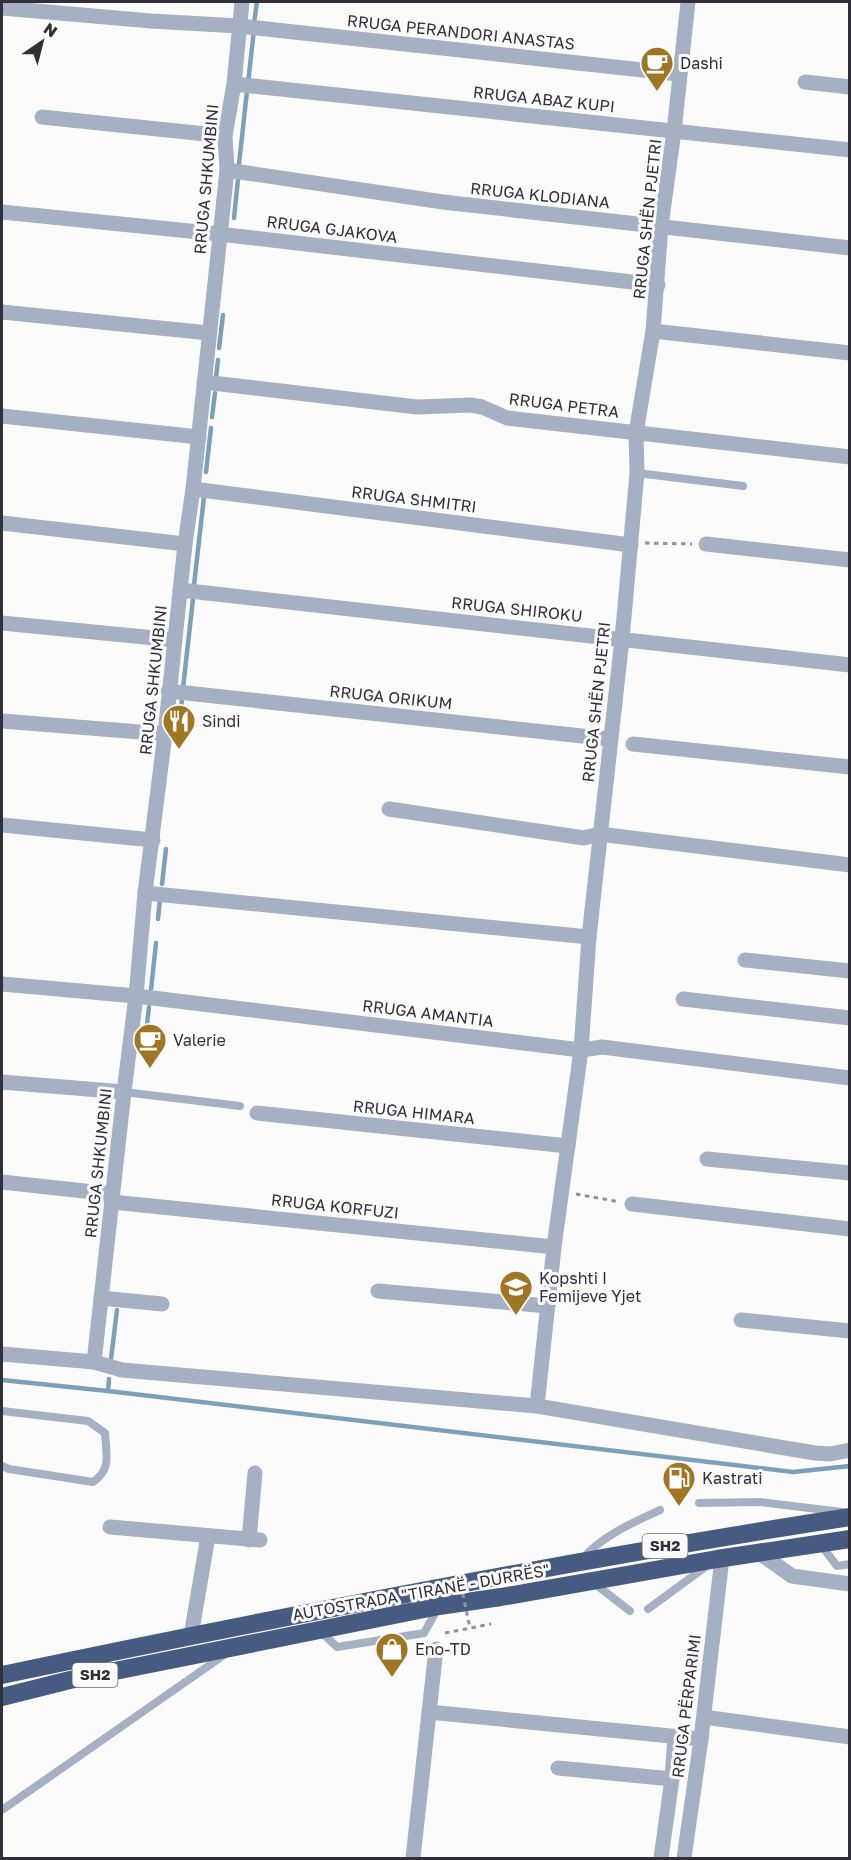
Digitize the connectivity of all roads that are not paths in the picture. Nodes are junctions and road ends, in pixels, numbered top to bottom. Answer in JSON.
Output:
{"nodes":[{"id":1,"x":242,"y":2,"type":"edge"},
{"id":2,"x":688,"y":2,"type":"edge"},
{"id":3,"x":2,"y":8,"type":"edge"},
{"id":4,"x":238,"y":26,"type":"junction"},
{"id":5,"x":679,"y":74,"type":"junction"},
{"id":6,"x":805,"y":82,"type":"dead end"},
{"id":7,"x":234,"y":84,"type":"junction"},
{"id":8,"x":849,"y":87,"type":"edge"},
{"id":9,"x":42,"y":117,"type":"dead end"},
{"id":10,"x":675,"y":132,"type":"junction"},
{"id":11,"x":225,"y":136,"type":"junction"},
{"id":12,"x":849,"y":150,"type":"edge"},
{"id":13,"x":227,"y":170,"type":"junction"},
{"id":14,"x":2,"y":212,"type":"edge"},
{"id":15,"x":661,"y":226,"type":"junction"},
{"id":16,"x":219,"y":234,"type":"junction"},
{"id":17,"x":849,"y":248,"type":"edge"},
{"id":18,"x":658,"y":285,"type":"junction"},
{"id":19,"x":2,"y":312,"type":"edge"},
{"id":20,"x":653,"y":331,"type":"junction"},
{"id":21,"x":209,"y":333,"type":"junction"},
{"id":22,"x":849,"y":353,"type":"edge"},
{"id":23,"x":204,"y":382,"type":"junction"},
{"id":24,"x":2,"y":417,"type":"edge"},
{"id":25,"x":636,"y":433,"type":"junction"},
{"id":26,"x":199,"y":437,"type":"junction"},
{"id":27,"x":849,"y":457,"type":"edge"},
{"id":28,"x":637,"y":473,"type":"junction"},
{"id":29,"x":743,"y":486,"type":"dead end"},
{"id":30,"x":194,"y":489,"type":"junction"},
{"id":31,"x":2,"y":524,"type":"edge"},
{"id":32,"x":184,"y":544,"type":"junction"},
{"id":33,"x":706,"y":544,"type":"road end"},
{"id":34,"x":631,"y":545,"type":"junction"},
{"id":35,"x":849,"y":560,"type":"edge"},
{"id":36,"x":180,"y":590,"type":"junction"},
{"id":37,"x":2,"y":623,"type":"edge"},
{"id":38,"x":175,"y":640,"type":"junction"},
{"id":39,"x":632,"y":641,"type":"junction"},
{"id":40,"x":849,"y":665,"type":"edge"},
{"id":41,"x":168,"y":691,"type":"junction"},
{"id":42,"x":2,"y":721,"type":"edge"},
{"id":43,"x":165,"y":734,"type":"junction"},
{"id":44,"x":610,"y":739,"type":"junction"},
{"id":45,"x":633,"y":744,"type":"dead end"},
{"id":46,"x":849,"y":767,"type":"edge"},
{"id":47,"x":389,"y":809,"type":"dead end"},
{"id":48,"x":2,"y":825,"type":"edge"},
{"id":49,"x":599,"y":834,"type":"junction"},
{"id":50,"x":153,"y":840,"type":"junction"},
{"id":51,"x":849,"y":865,"type":"edge"},
{"id":52,"x":145,"y":893,"type":"junction"},
{"id":53,"x":589,"y":938,"type":"junction"},
{"id":54,"x":745,"y":960,"type":"dead end"},
{"id":55,"x":849,"y":971,"type":"edge"},
{"id":56,"x":2,"y":984,"type":"edge"},
{"id":57,"x":136,"y":996,"type":"junction"},
{"id":58,"x":683,"y":999,"type":"dead end"},
{"id":59,"x":849,"y":1018,"type":"edge"},
{"id":60,"x":581,"y":1050,"type":"junction"},
{"id":61,"x":849,"y":1078,"type":"edge"},
{"id":62,"x":2,"y":1082,"type":"edge"},
{"id":63,"x":124,"y":1092,"type":"junction"},
{"id":64,"x":240,"y":1106,"type":"dead end"},
{"id":65,"x":257,"y":1113,"type":"dead end"},
{"id":66,"x":568,"y":1146,"type":"junction"},
{"id":67,"x":707,"y":1159,"type":"dead end"},
{"id":68,"x":849,"y":1173,"type":"edge"},
{"id":69,"x":2,"y":1182,"type":"edge"},
{"id":70,"x":112,"y":1198,"type":"junction"},
{"id":71,"x":632,"y":1204,"type":"road end"},
{"id":72,"x":849,"y":1229,"type":"edge"},
{"id":73,"x":554,"y":1247,"type":"junction"},
{"id":74,"x":378,"y":1291,"type":"dead end"},
{"id":75,"x":101,"y":1298,"type":"junction"},
{"id":76,"x":162,"y":1305,"type":"dead end"},
{"id":77,"x":548,"y":1306,"type":"junction"},
{"id":78,"x":741,"y":1320,"type":"dead end"},
{"id":79,"x":849,"y":1331,"type":"edge"},
{"id":80,"x":2,"y":1354,"type":"edge"},
{"id":81,"x":94,"y":1362,"type":"junction"},
{"id":82,"x":537,"y":1406,"type":"junction"},
{"id":83,"x":2,"y":1411,"type":"edge"},
{"id":84,"x":849,"y":1450,"type":"edge"},
{"id":85,"x":2,"y":1466,"type":"edge"},
{"id":86,"x":255,"y":1473,"type":"dead end"},
{"id":87,"x":699,"y":1503,"type":"dead end"},
{"id":88,"x":660,"y":1510,"type":"dead end"},
{"id":89,"x":849,"y":1515,"type":"edge"},
{"id":90,"x":110,"y":1527,"type":"dead end"},
{"id":91,"x":208,"y":1536,"type":"junction"},
{"id":92,"x":849,"y":1539,"type":"edge"},
{"id":93,"x":819,"y":1543,"type":"junction"},
{"id":94,"x":758,"y":1552,"type":"junction"},
{"id":95,"x":720,"y":1559,"type":"junction"},
{"id":96,"x":580,"y":1561,"type":"junction"},
{"id":97,"x":849,"y":1564,"type":"edge"},
{"id":98,"x":592,"y":1581,"type":"junction"},
{"id":99,"x":849,"y":1584,"type":"edge"},
{"id":100,"x":648,"y":1608,"type":"dead end"},
{"id":101,"x":630,"y":1611,"type":"dead end"},
{"id":102,"x":191,"y":1636,"type":"junction"},
{"id":103,"x":236,"y":1646,"type":"junction"},
{"id":104,"x":436,"y":1649,"type":"dead end"},
{"id":105,"x":86,"y":1658,"type":"junction"},
{"id":106,"x":2,"y":1669,"type":"edge"},
{"id":107,"x":2,"y":1675,"type":"edge"},
{"id":108,"x":2,"y":1697,"type":"edge"},
{"id":109,"x":429,"y":1712,"type":"junction"},
{"id":110,"x":704,"y":1717,"type":"junction"},
{"id":111,"x":675,"y":1737,"type":"junction"},
{"id":112,"x":849,"y":1737,"type":"edge"},
{"id":113,"x":701,"y":1740,"type":"junction"},
{"id":114,"x":558,"y":1768,"type":"dead end"},
{"id":115,"x":672,"y":1779,"type":"junction"},
{"id":116,"x":2,"y":1810,"type":"edge"},
{"id":117,"x":413,"y":1858,"type":"edge"},
{"id":118,"x":661,"y":1858,"type":"edge"},
{"id":119,"x":684,"y":1858,"type":"edge"}],
"edges":[{"from":1,"to":4,"type":"street","name":"RRUGA SHKUMBINI"},
{"from":2,"to":5,"type":"street","name":"RRUGA SHËN PJETRI"},
{"from":3,"to":4,"type":"street","name":"RRUGA PERANDORI ANASTAS"},
{"from":4,"to":5,"type":"street","name":"RRUGA PERANDORI ANASTAS"},
{"from":4,"to":7,"type":"street","name":"RRUGA SHKUMBINI"},
{"from":5,"to":10,"type":"street","name":"RRUGA SHËN PJETRI"},
{"from":6,"to":8,"type":"street"},
{"from":7,"to":10,"type":"street","name":"RRUGA ABAZ KUPI"},
{"from":7,"to":11,"type":"street","name":"RRUGA SHKUMBINI"},
{"from":9,"to":11,"type":"street"},
{"from":10,"to":12,"type":"street","name":"RRUGA ABAZ KUPI"},
{"from":10,"to":15,"type":"street","name":"RRUGA SHËN PJETRI"},
{"from":11,"to":13,"type":"street","name":"RRUGA SHKUMBINI"},
{"from":13,"to":15,"type":"street","name":"RRUGA KLODIANA"},
{"from":13,"to":16,"type":"street","name":"RRUGA SHKUMBINI"},
{"from":14,"to":16,"type":"street","name":"RRUGA GJAKOVA"},
{"from":15,"to":17,"type":"street","name":"RRUGA KLODIANA"},
{"from":15,"to":18,"type":"street","name":"RRUGA SHËN PJETRI"},
{"from":16,"to":18,"type":"street","name":"RRUGA GJAKOVA"},
{"from":16,"to":21,"type":"street","name":"RRUGA SHKUMBINI"},
{"from":18,"to":20,"type":"street","name":"RRUGA SHËN PJETRI"},
{"from":19,"to":21,"type":"street"},
{"from":20,"to":22,"type":"street"},
{"from":20,"to":25,"type":"street","name":"RRUGA SHËN PJETRI"},
{"from":21,"to":23,"type":"street","name":"RRUGA SHKUMBINI"},
{"from":23,"to":25,"type":"street","name":"RRUGA PETRA"},
{"from":23,"to":26,"type":"street","name":"RRUGA SHKUMBINI"},
{"from":24,"to":26,"type":"street"},
{"from":25,"to":27,"type":"street","name":"RRUGA PETRA"},
{"from":25,"to":28,"type":"street","name":"RRUGA SHËN PJETRI"},
{"from":26,"to":30,"type":"street","name":"RRUGA SHKUMBINI"},
{"from":28,"to":29,"type":"lane"},
{"from":28,"to":34,"type":"street","name":"RRUGA SHËN PJETRI"},
{"from":30,"to":32,"type":"street","name":"RRUGA SHKUMBINI"},
{"from":30,"to":34,"type":"street","name":"RRUGA SHMITRI"},
{"from":31,"to":32,"type":"street"},
{"from":32,"to":36,"type":"street","name":"RRUGA SHKUMBINI"},
{"from":33,"to":35,"type":"street"},
{"from":34,"to":39,"type":"street","name":"RRUGA SHËN PJETRI"},
{"from":36,"to":38,"type":"street","name":"RRUGA SHKUMBINI"},
{"from":36,"to":39,"type":"street","name":"RRUGA SHIROKU"},
{"from":37,"to":38,"type":"street"},
{"from":38,"to":41,"type":"street","name":"RRUGA SHKUMBINI"},
{"from":39,"to":40,"type":"street","name":"RRUGA SHIROKU"},
{"from":39,"to":44,"type":"street","name":"RRUGA SHËN PJETRI"},
{"from":41,"to":43,"type":"street","name":"RRUGA SHKUMBINI"},
{"from":41,"to":44,"type":"street","name":"RRUGA ORIKUM"},
{"from":42,"to":43,"type":"street"},
{"from":43,"to":50,"type":"street","name":"RRUGA SHKUMBINI"},
{"from":44,"to":49,"type":"street","name":"RRUGA SHËN PJETRI"},
{"from":45,"to":46,"type":"street"},
{"from":47,"to":49,"type":"street"},
{"from":48,"to":50,"type":"street"},
{"from":49,"to":51,"type":"street"},
{"from":49,"to":53,"type":"street","name":"RRUGA SHËN PJETRI"},
{"from":50,"to":52,"type":"street","name":"RRUGA SHKUMBINI"},
{"from":52,"to":53,"type":"street"},
{"from":52,"to":57,"type":"street","name":"RRUGA SHKUMBINI"},
{"from":53,"to":60,"type":"street","name":"RRUGA SHËN PJETRI"},
{"from":54,"to":55,"type":"street"},
{"from":56,"to":57,"type":"street","name":"RRUGA AMANTIA"},
{"from":57,"to":60,"type":"street","name":"RRUGA AMANTIA"},
{"from":57,"to":63,"type":"street","name":"RRUGA SHKUMBINI"},
{"from":58,"to":59,"type":"street"},
{"from":60,"to":61,"type":"street","name":"RRUGA AMANTIA"},
{"from":60,"to":66,"type":"street","name":"RRUGA SHËN PJETRI"},
{"from":62,"to":63,"type":"street"},
{"from":63,"to":64,"type":"lane"},
{"from":63,"to":70,"type":"street","name":"RRUGA SHKUMBINI"},
{"from":65,"to":66,"type":"street","name":"RRUGA HIMARA"},
{"from":66,"to":73,"type":"street","name":"RRUGA SHËN PJETRI"},
{"from":67,"to":68,"type":"street"},
{"from":69,"to":70,"type":"street","name":"RRUGA KORFUZI"},
{"from":70,"to":73,"type":"street","name":"RRUGA KORFUZI"},
{"from":70,"to":75,"type":"street","name":"RRUGA SHKUMBINI"},
{"from":71,"to":72,"type":"street"},
{"from":73,"to":77,"type":"street","name":"RRUGA SHËN PJETRI"},
{"from":74,"to":77,"type":"street"},
{"from":75,"to":76,"type":"street"},
{"from":75,"to":81,"type":"street","name":"RRUGA SHKUMBINI"},
{"from":77,"to":82,"type":"street","name":"RRUGA SHËN PJETRI"},
{"from":78,"to":79,"type":"street"},
{"from":80,"to":81,"type":"street"},
{"from":81,"to":82,"type":"street"},
{"from":82,"to":84,"type":"street"},
{"from":83,"to":85,"type":"lane"},
{"from":86,"to":91,"type":"street"},
{"from":87,"to":89,"type":"lane"},
{"from":88,"to":96,"type":"lane"},
{"from":89,"to":96,"type":"highway","name":"AUTOSTRADA \"TIRANË - DURRËS\"","number":"SH2"},
{"from":90,"to":91,"type":"street"},
{"from":91,"to":102,"type":"street"},
{"from":92,"to":93,"type":"highway","name":"AUTOSTRADA \"TIRANË - DURRËS\"","number":"SH2"},
{"from":93,"to":94,"type":"highway","name":"AUTOSTRADA \"TIRANË - DURRËS\"","number":"SH2"},
{"from":93,"to":97,"type":"lane"},
{"from":94,"to":95,"type":"highway","name":"AUTOSTRADA \"TIRANË - DURRËS\"","number":"SH2"},
{"from":94,"to":99,"type":"street"},
{"from":95,"to":98,"type":"highway","name":"AUTOSTRADA \"TIRANË - DURRËS\"","number":"SH2"},
{"from":95,"to":100,"type":"lane"},
{"from":95,"to":110,"type":"street","name":"RRUGA PËRPARIMI"},
{"from":96,"to":102,"type":"highway","name":"AUTOSTRADA \"TIRANË - DURRËS\"","number":"SH2"},
{"from":98,"to":101,"type":"lane"},
{"from":98,"to":103,"type":"highway","name":"AUTOSTRADA \"TIRANË - DURRËS\"","number":"SH2"},
{"from":102,"to":105,"type":"highway","name":"AUTOSTRADA \"TIRANË - DURRËS\"","number":"SH2"},
{"from":103,"to":108,"type":"highway","name":"AUTOSTRADA \"TIRANË - DURRËS\"","number":"SH2"},
{"from":103,"to":116,"type":"lane"},
{"from":104,"to":109,"type":"street"},
{"from":105,"to":106,"type":"highway"},
{"from":105,"to":107,"type":"highway","name":"AUTOSTRADA \"TIRANË - DURRËS\"","number":"SH2"},
{"from":109,"to":111,"type":"street"},
{"from":109,"to":117,"type":"street"},
{"from":110,"to":112,"type":"street"},
{"from":110,"to":113,"type":"street","name":"RRUGA PËRPARIMI"},
{"from":111,"to":113,"type":"street"},
{"from":111,"to":115,"type":"street"},
{"from":113,"to":119,"type":"street","name":"RRUGA PËRPARIMI"},
{"from":114,"to":115,"type":"street"},
{"from":115,"to":118,"type":"street"}]}
